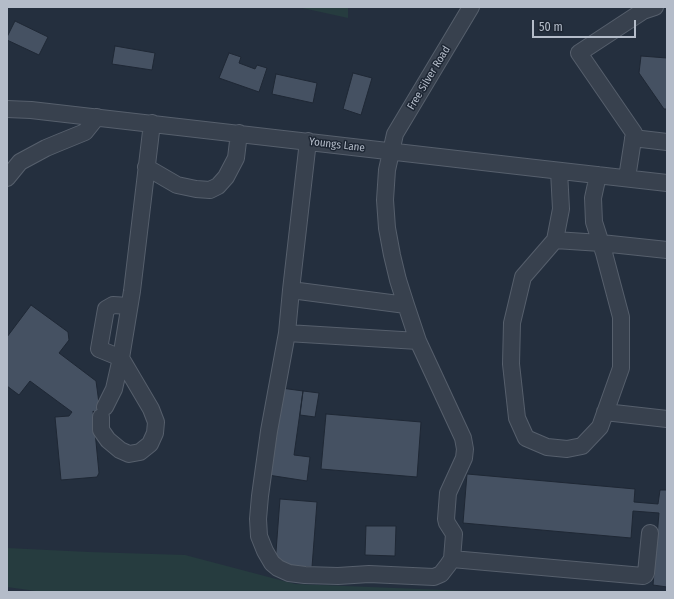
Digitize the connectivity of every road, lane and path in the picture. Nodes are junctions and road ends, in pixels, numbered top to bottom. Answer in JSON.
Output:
{"nodes":[{"id":1,"x":471,"y":7,"type":"edge"},
{"id":2,"x":655,"y":7,"type":"edge"},
{"id":3,"x":7,"y":109,"type":"edge"},
{"id":4,"x":97,"y":117,"type":"junction"},
{"id":5,"x":152,"y":123,"type":"junction"},
{"id":6,"x":239,"y":133,"type":"junction"},
{"id":7,"x":633,"y":138,"type":"junction"},
{"id":8,"x":308,"y":141,"type":"junction"},
{"id":9,"x":667,"y":142,"type":"edge"},
{"id":10,"x":392,"y":151,"type":"junction"},
{"id":11,"x":146,"y":167,"type":"junction"},
{"id":12,"x":559,"y":171,"type":"junction"},
{"id":13,"x":598,"y":175,"type":"junction"},
{"id":14,"x":7,"y":178,"type":"edge"},
{"id":15,"x":627,"y":178,"type":"junction"},
{"id":16,"x":667,"y":183,"type":"edge"},
{"id":17,"x":555,"y":240,"type":"junction"},
{"id":18,"x":601,"y":243,"type":"junction"},
{"id":19,"x":667,"y":250,"type":"edge"},
{"id":20,"x":291,"y":290,"type":"junction"},
{"id":21,"x":406,"y":305,"type":"junction"},
{"id":22,"x":129,"y":306,"type":"junction"},
{"id":23,"x":286,"y":333,"type":"junction"},
{"id":24,"x":418,"y":341,"type":"junction"},
{"id":25,"x":121,"y":358,"type":"junction"},
{"id":26,"x":605,"y":412,"type":"junction"},
{"id":27,"x":667,"y":419,"type":"edge"},
{"id":28,"x":650,"y":533,"type":"dead end"},
{"id":29,"x":452,"y":559,"type":"junction"}],
"edges":[{"from":1,"to":10,"type":"street","name":"Free Silver Road"},
{"from":2,"to":7,"type":"street"},
{"from":3,"to":4,"type":"street","name":"Youngs Lane"},
{"from":4,"to":5,"type":"street","name":"Youngs Lane"},
{"from":4,"to":14,"type":"street"},
{"from":5,"to":6,"type":"street","name":"Youngs Lane"},
{"from":5,"to":11,"type":"street"},
{"from":6,"to":8,"type":"street","name":"Youngs Lane"},
{"from":6,"to":11,"type":"street"},
{"from":7,"to":9,"type":"street"},
{"from":7,"to":15,"type":"street"},
{"from":8,"to":10,"type":"street","name":"Youngs Lane"},
{"from":8,"to":20,"type":"street"},
{"from":10,"to":12,"type":"street","name":"Youngs Lane"},
{"from":10,"to":21,"type":"street","name":"Free Silver Road"},
{"from":11,"to":22,"type":"street"},
{"from":12,"to":13,"type":"street","name":"Youngs Lane"},
{"from":12,"to":17,"type":"street"},
{"from":13,"to":15,"type":"street","name":"Youngs Lane"},
{"from":13,"to":18,"type":"street"},
{"from":15,"to":16,"type":"street","name":"Youngs Lane"},
{"from":17,"to":18,"type":"street"},
{"from":17,"to":26,"type":"street"},
{"from":18,"to":19,"type":"street"},
{"from":18,"to":26,"type":"street"},
{"from":20,"to":21,"type":"street"},
{"from":20,"to":23,"type":"street"},
{"from":21,"to":24,"type":"street","name":"Free Silver Road"},
{"from":22,"to":25,"type":"street"},
{"from":22,"to":25,"type":"street"},
{"from":23,"to":24,"type":"street"},
{"from":23,"to":29,"type":"street"},
{"from":24,"to":29,"type":"street","name":"Free Silver Road"},
{"from":25,"to":25,"type":"street"},
{"from":26,"to":27,"type":"street"},
{"from":28,"to":29,"type":"street"}]}
